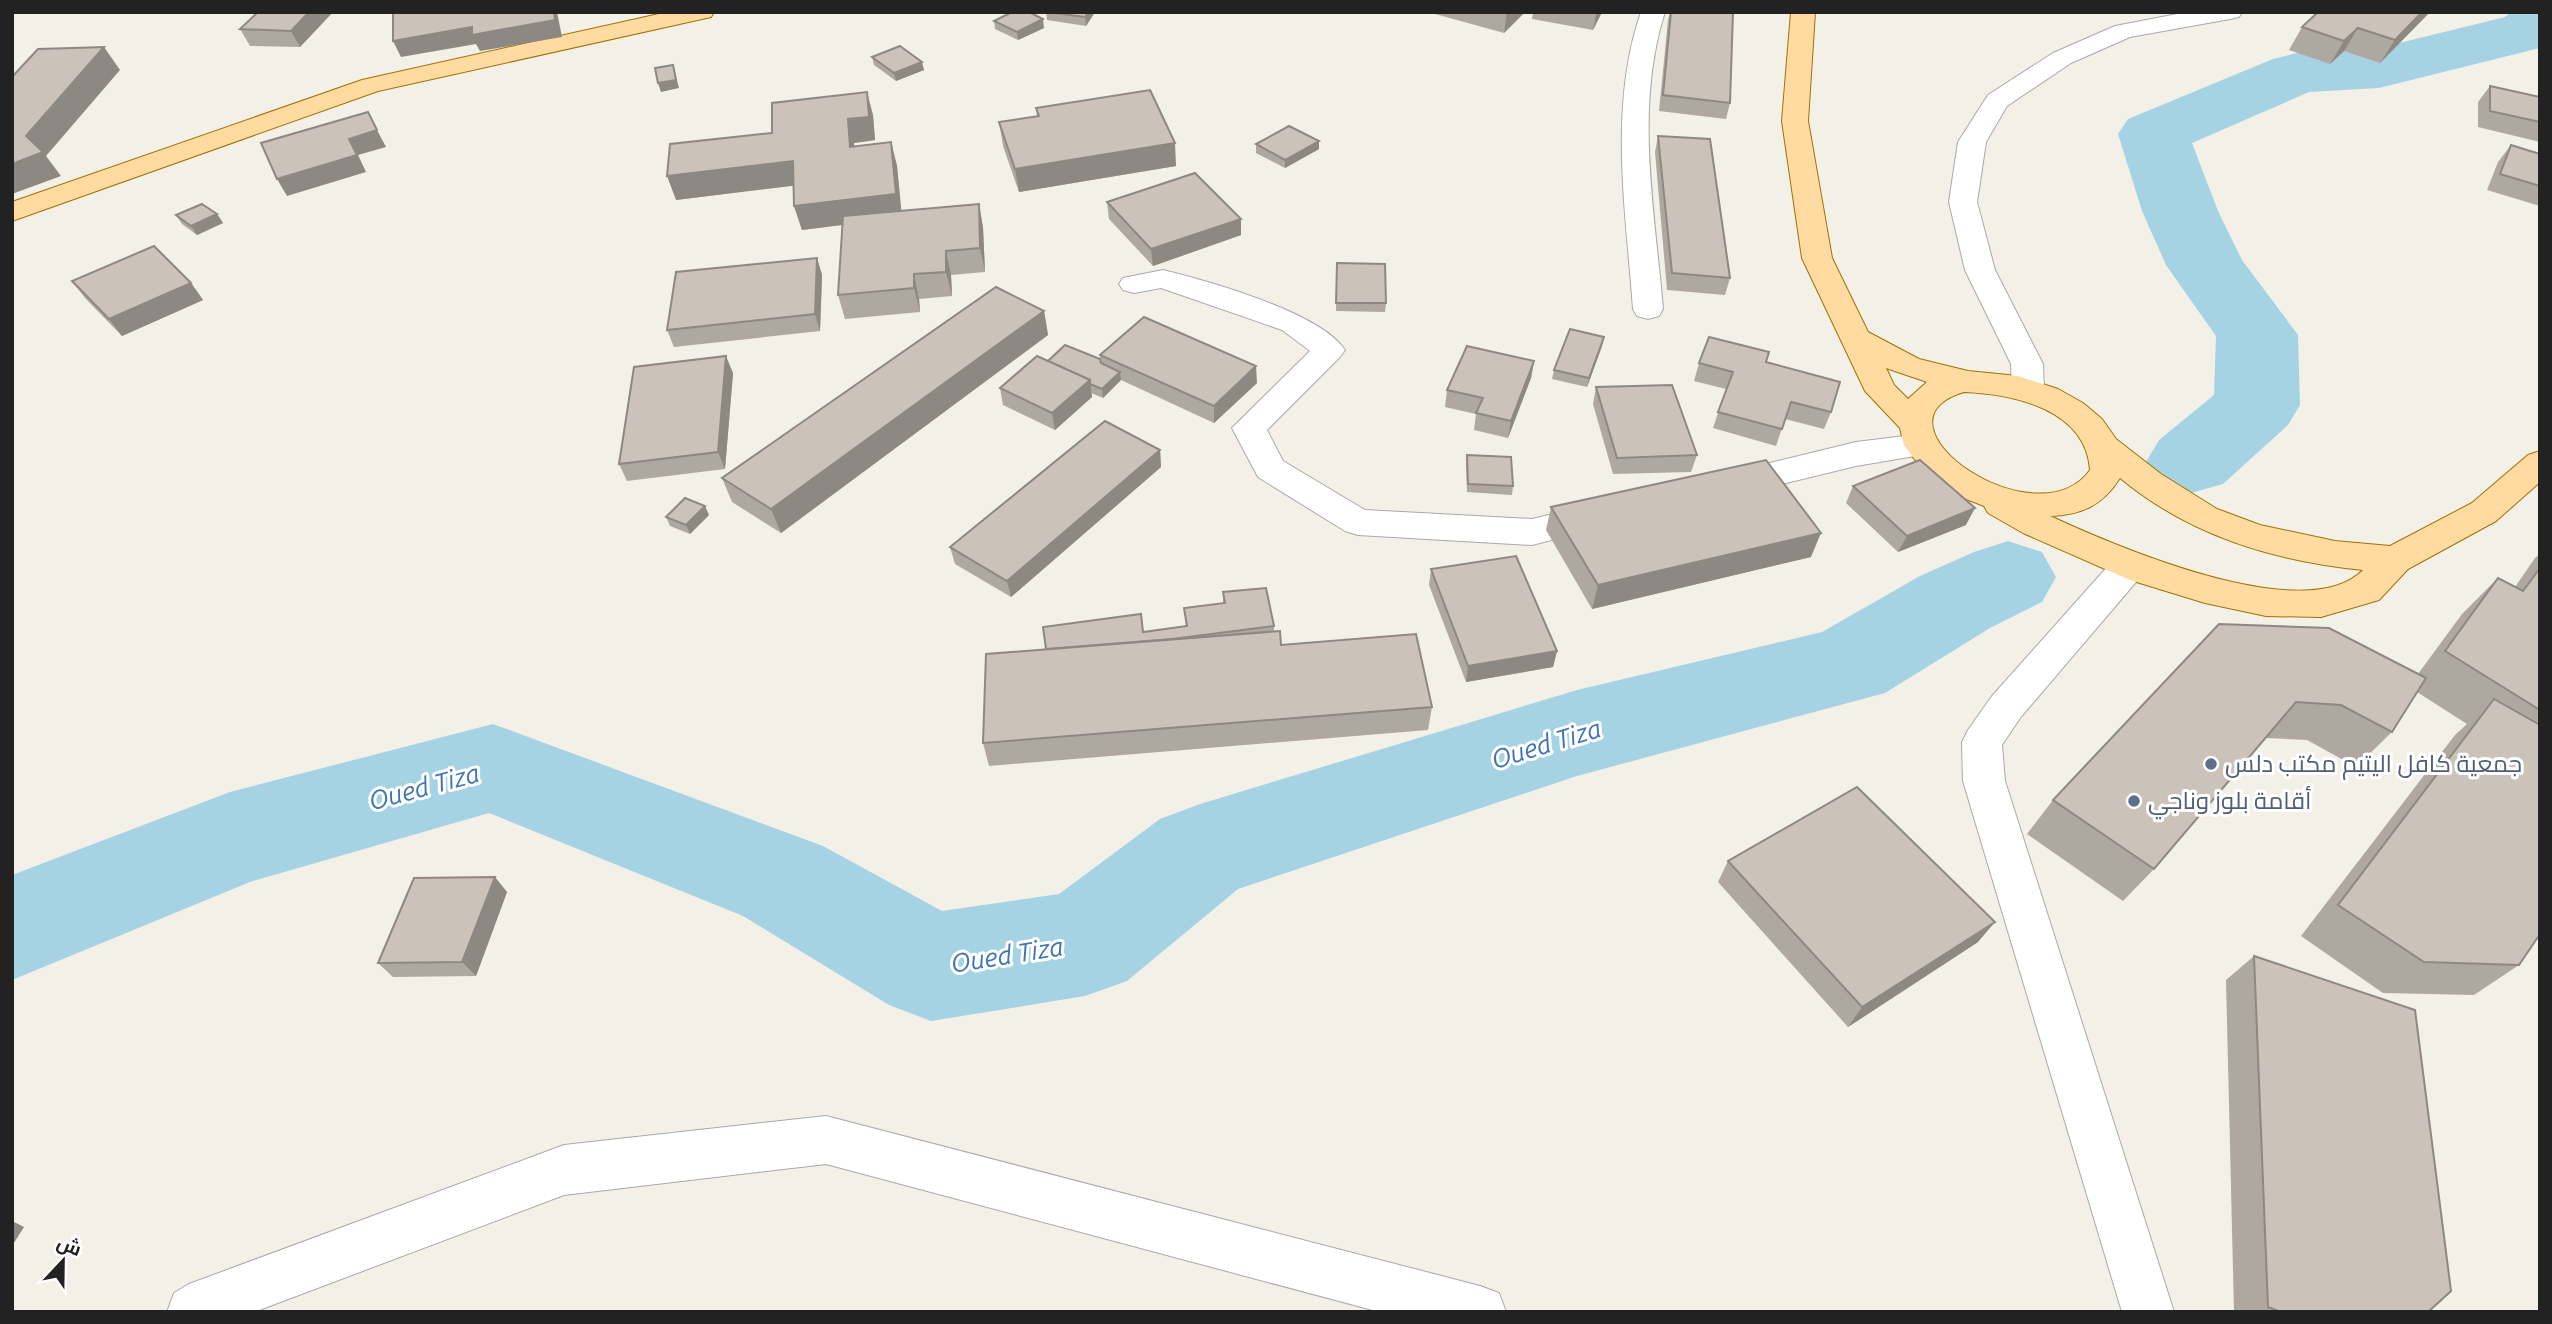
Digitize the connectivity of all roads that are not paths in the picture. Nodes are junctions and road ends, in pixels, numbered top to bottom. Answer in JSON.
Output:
{"nodes":[{"id":1,"x":702,"y":12,"type":"edge"},
{"id":2,"x":1653,"y":12,"type":"edge"},
{"id":3,"x":1803,"y":12,"type":"edge"},
{"id":4,"x":2231,"y":12,"type":"edge"},
{"id":5,"x":12,"y":212,"type":"edge"},
{"id":6,"x":1134,"y":284,"type":"dead end"},
{"id":7,"x":1648,"y":309,"type":"dead end"},
{"id":8,"x":1857,"y":339,"type":"junction"},
{"id":9,"x":1970,"y":382,"type":"junction"},
{"id":10,"x":2028,"y":389,"type":"junction"},
{"id":11,"x":1918,"y":434,"type":"junction"},
{"id":12,"x":2105,"y":447,"type":"junction"},
{"id":13,"x":2540,"y":463,"type":"edge"},
{"id":14,"x":1694,"y":493,"type":"edge"},
{"id":15,"x":1987,"y":495,"type":"junction"},
{"id":16,"x":1626,"y":509,"type":"edge"},
{"id":17,"x":2395,"y":560,"type":"junction"},
{"id":18,"x":2129,"y":566,"type":"junction"},
{"id":19,"x":193,"y":1312,"type":"edge"},
{"id":20,"x":1480,"y":1312,"type":"edge"},
{"id":21,"x":2148,"y":1312,"type":"edge"}],
"edges":[{"from":1,"to":5,"type":"main road"},
{"from":2,"to":7,"type":"street"},
{"from":3,"to":8,"type":"main road"},
{"from":4,"to":10,"type":"street"},
{"from":6,"to":16,"type":"street"},
{"from":8,"to":9,"type":"main road"},
{"from":8,"to":11,"type":"main road"},
{"from":9,"to":10,"type":"main road"},
{"from":9,"to":11,"type":"main road"},
{"from":10,"to":12,"type":"main road"},
{"from":11,"to":14,"type":"street"},
{"from":11,"to":15,"type":"main road"},
{"from":12,"to":15,"type":"main road"},
{"from":12,"to":17,"type":"main road"},
{"from":13,"to":17,"type":"main road"},
{"from":15,"to":18,"type":"main road"},
{"from":17,"to":18,"type":"main road"},
{"from":18,"to":21,"type":"street"},
{"from":19,"to":20,"type":"street"}]}
